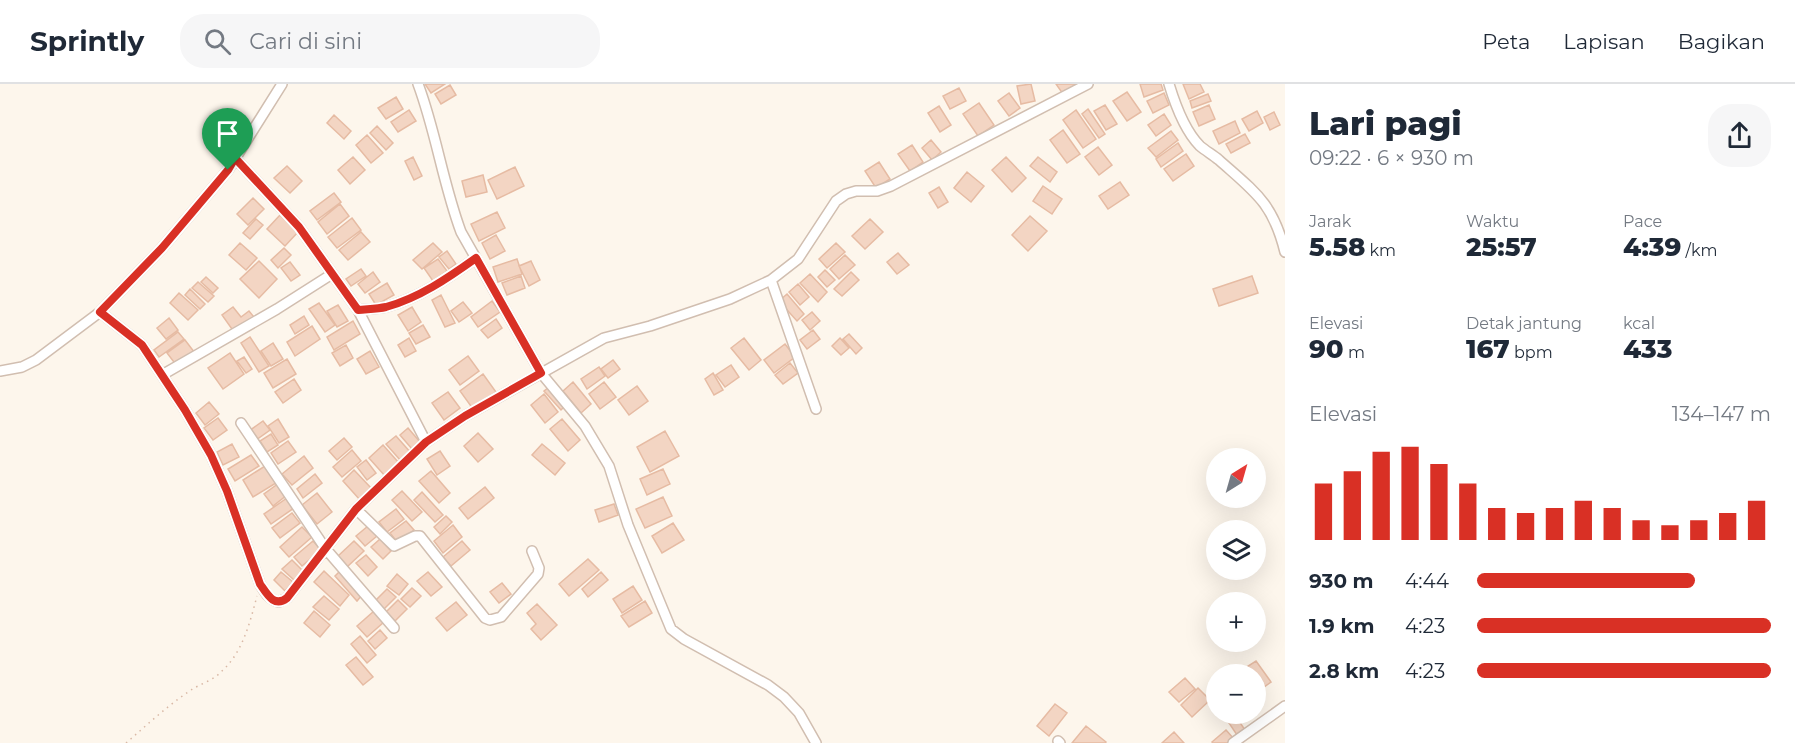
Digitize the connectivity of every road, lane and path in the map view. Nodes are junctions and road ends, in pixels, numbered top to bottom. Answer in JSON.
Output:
{"nodes":[{"id":1,"x":282,"y":84,"type":"edge"},
{"id":2,"x":418,"y":84,"type":"edge"},
{"id":3,"x":1088,"y":84,"type":"edge"},
{"id":4,"x":1169,"y":84,"type":"edge"},
{"id":5,"x":235,"y":158,"type":"junction"},
{"id":6,"x":1285,"y":252,"type":"edge"},
{"id":7,"x":476,"y":258,"type":"junction"},
{"id":8,"x":332,"y":274,"type":"junction"},
{"id":9,"x":771,"y":280,"type":"junction"},
{"id":10,"x":358,"y":310,"type":"junction"},
{"id":11,"x":100,"y":312,"type":"junction"},
{"id":12,"x":0,"y":371,"type":"edge"},
{"id":13,"x":541,"y":373,"type":"junction"},
{"id":14,"x":162,"y":375,"type":"junction"},
{"id":15,"x":816,"y":409,"type":"dead end"},
{"id":16,"x":241,"y":423,"type":"dead end"},
{"id":17,"x":426,"y":442,"type":"junction"},
{"id":18,"x":356,"y":509,"type":"junction"},
{"id":19,"x":325,"y":548,"type":"junction"},
{"id":20,"x":532,"y":552,"type":"dead end"},
{"id":21,"x":260,"y":584,"type":"junction"},
{"id":22,"x":394,"y":628,"type":"dead end"},
{"id":23,"x":1285,"y":706,"type":"edge"},
{"id":24,"x":126,"y":743,"type":"edge"},
{"id":25,"x":816,"y":743,"type":"edge"},
{"id":26,"x":1233,"y":743,"type":"edge"}],
"edges":[{"from":1,"to":5,"type":"street"},
{"from":2,"to":7,"type":"street"},
{"from":3,"to":9,"type":"street"},
{"from":4,"to":6,"type":"street"},
{"from":5,"to":8,"type":"street"},
{"from":5,"to":11,"type":"street"},
{"from":7,"to":10,"type":"street"},
{"from":7,"to":13,"type":"street"},
{"from":8,"to":10,"type":"street"},
{"from":8,"to":14,"type":"street"},
{"from":9,"to":13,"type":"street"},
{"from":9,"to":15,"type":"street"},
{"from":10,"to":17,"type":"street"},
{"from":11,"to":12,"type":"street"},
{"from":11,"to":14,"type":"street"},
{"from":13,"to":17,"type":"street"},
{"from":13,"to":25,"type":"street"},
{"from":14,"to":21,"type":"street"},
{"from":16,"to":19,"type":"street"},
{"from":17,"to":18,"type":"street"},
{"from":18,"to":19,"type":"street"},
{"from":18,"to":20,"type":"street"},
{"from":19,"to":21,"type":"street"},
{"from":19,"to":22,"type":"street"},
{"from":21,"to":24,"type":"path"},
{"from":23,"to":26,"type":"street"}]}
